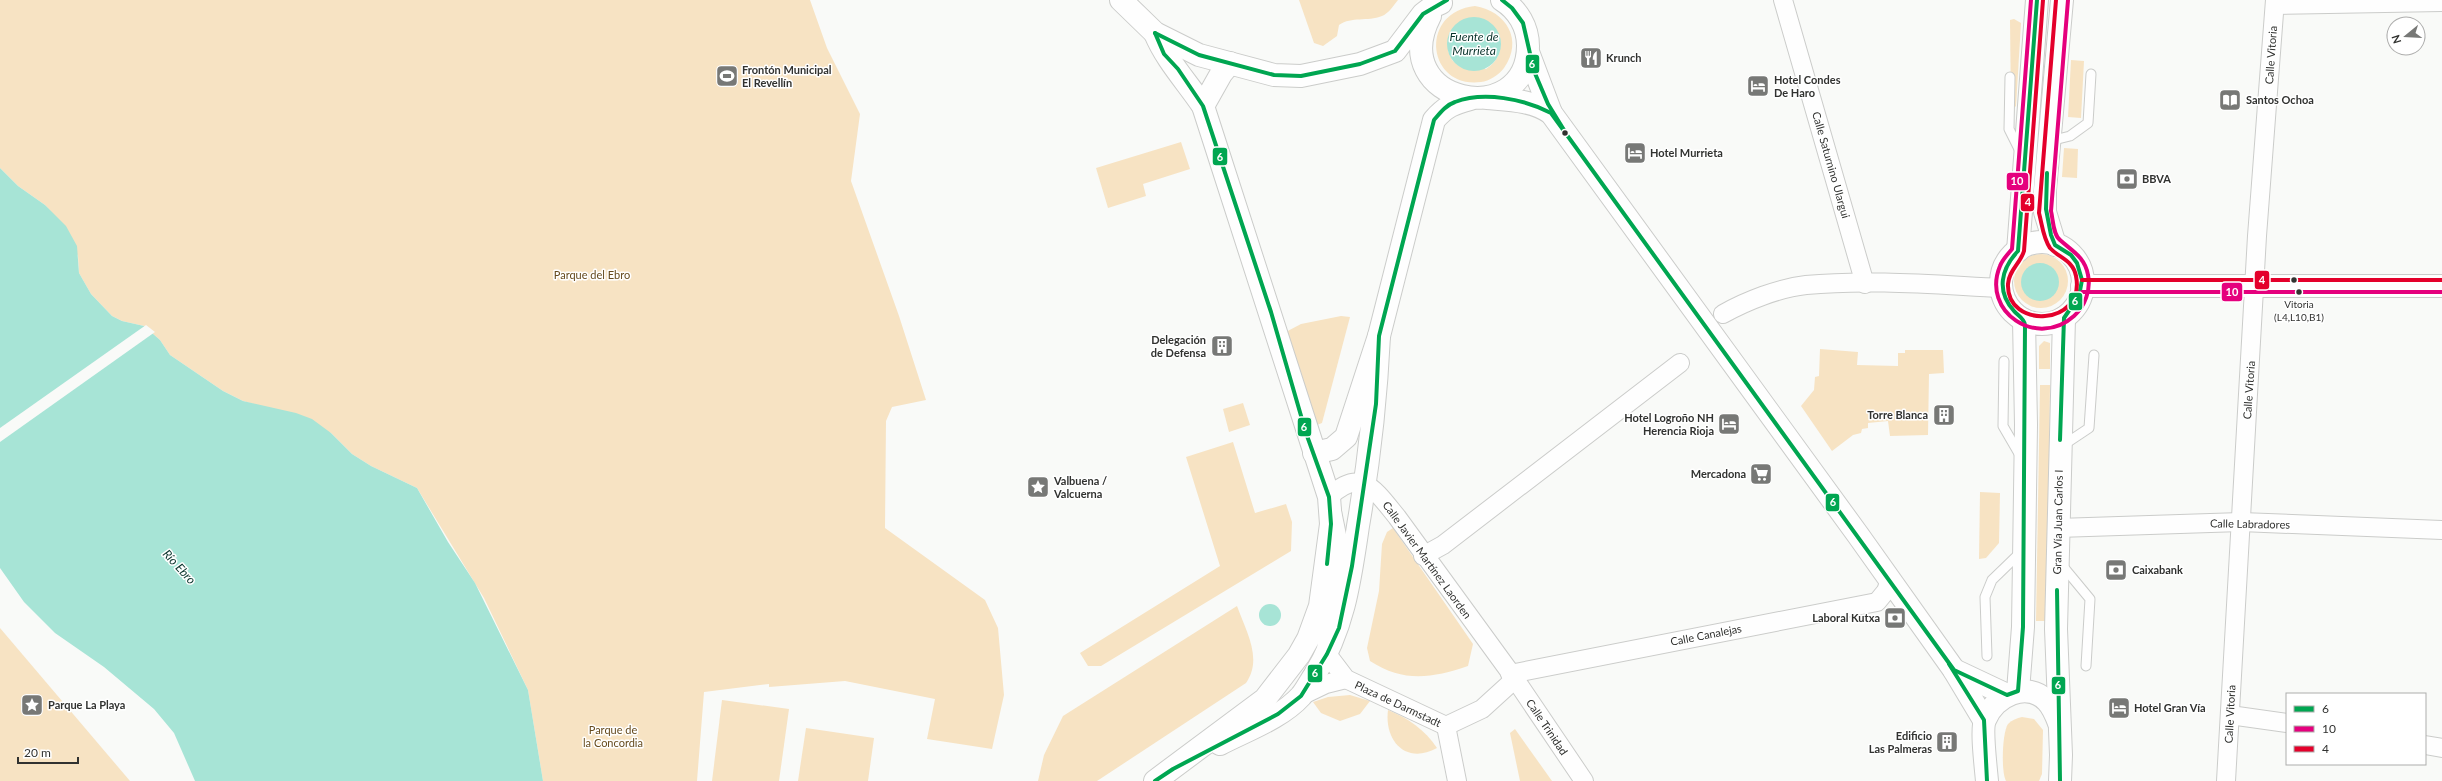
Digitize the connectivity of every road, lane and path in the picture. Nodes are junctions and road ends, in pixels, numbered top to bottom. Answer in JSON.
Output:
{"nodes":[{"id":1,"x":1121,"y":0,"type":"edge"},
{"id":2,"x":1504,"y":0,"type":"edge"},
{"id":3,"x":1783,"y":0,"type":"edge"},
{"id":4,"x":2037,"y":0,"type":"edge"},
{"id":5,"x":2062,"y":0,"type":"edge"},
{"id":6,"x":1444,"y":2,"type":"edge"},
{"id":7,"x":2442,"y":2,"type":"edge"},
{"id":8,"x":2275,"y":3,"type":"edge"},
{"id":9,"x":1155,"y":33,"type":"junction"},
{"id":10,"x":1528,"y":52,"type":"junction"},
{"id":11,"x":1230,"y":63,"type":"junction"},
{"id":12,"x":2091,"y":74,"type":"dead end"},
{"id":13,"x":2010,"y":77,"type":"dead end"},
{"id":14,"x":1478,"y":99,"type":"junction"},
{"id":15,"x":1203,"y":106,"type":"junction"},
{"id":16,"x":1552,"y":113,"type":"junction"},
{"id":17,"x":2050,"y":141,"type":"junction"},
{"id":18,"x":2025,"y":161,"type":"junction"},
{"id":19,"x":2055,"y":245,"type":"junction"},
{"id":20,"x":2018,"y":250,"type":"junction"},
{"id":21,"x":1865,"y":284,"type":"junction"},
{"id":22,"x":2256,"y":284,"type":"junction"},
{"id":23,"x":2082,"y":286,"type":"junction"},
{"id":24,"x":2442,"y":286,"type":"edge"},
{"id":25,"x":2001,"y":288,"type":"junction"},
{"id":26,"x":1723,"y":314,"type":"dead end"},
{"id":27,"x":2064,"y":318,"type":"junction"},
{"id":28,"x":2024,"y":320,"type":"junction"},
{"id":29,"x":1379,"y":336,"type":"junction"},
{"id":30,"x":2094,"y":355,"type":"dead end"},
{"id":31,"x":2004,"y":361,"type":"dead end"},
{"id":32,"x":1680,"y":363,"type":"dead end"},
{"id":33,"x":2059,"y":448,"type":"junction"},
{"id":34,"x":1314,"y":453,"type":"junction"},
{"id":35,"x":2026,"y":466,"type":"junction"},
{"id":36,"x":1365,"y":483,"type":"junction"},
{"id":37,"x":1329,"y":497,"type":"junction"},
{"id":38,"x":2241,"y":522,"type":"junction"},
{"id":39,"x":2058,"y":528,"type":"junction"},
{"id":40,"x":2442,"y":530,"type":"edge"},
{"id":41,"x":2024,"y":550,"type":"junction"},
{"id":42,"x":1424,"y":556,"type":"junction"},
{"id":43,"x":2057,"y":558,"type":"junction"},
{"id":44,"x":1890,"y":580,"type":"junction"},
{"id":45,"x":1327,"y":654,"type":"junction"},
{"id":46,"x":1987,"y":656,"type":"dead end"},
{"id":47,"x":2086,"y":666,"type":"dead end"},
{"id":48,"x":1954,"y":670,"type":"junction"},
{"id":49,"x":1512,"y":677,"type":"junction"},
{"id":50,"x":1346,"y":679,"type":"junction"},
{"id":51,"x":2012,"y":693,"type":"junction"},
{"id":52,"x":1301,"y":696,"type":"junction"},
{"id":53,"x":2230,"y":715,"type":"junction"},
{"id":54,"x":1984,"y":720,"type":"junction"},
{"id":55,"x":2286,"y":723,"type":"edge"},
{"id":56,"x":1446,"y":726,"type":"junction"},
{"id":57,"x":2060,"y":726,"type":"junction"},
{"id":58,"x":2426,"y":745,"type":"edge"},
{"id":59,"x":2442,"y":748,"type":"edge"},
{"id":60,"x":1173,"y":769,"type":"junction"},
{"id":61,"x":2061,"y":777,"type":"edge"},
{"id":62,"x":1155,"y":781,"type":"edge"},
{"id":63,"x":1456,"y":781,"type":"edge"},
{"id":64,"x":1584,"y":781,"type":"edge"},
{"id":65,"x":1987,"y":781,"type":"edge"},
{"id":66,"x":2226,"y":781,"type":"edge"}],
"edges":[{"from":1,"to":9,"type":"main road"},
{"from":2,"to":10,"type":"main road"},
{"from":3,"to":21,"type":"street","name":"Calle Saturnino Ulargui"},
{"from":4,"to":18,"type":"main road"},
{"from":5,"to":17,"type":"main road"},
{"from":6,"to":11,"type":"main road"},
{"from":6,"to":14,"type":"main road"},
{"from":7,"to":8,"type":"street"},
{"from":8,"to":22,"type":"street","name":"Calle Vitoria"},
{"from":9,"to":11,"type":"main road"},
{"from":9,"to":15,"type":"main road"},
{"from":10,"to":14,"type":"main road"},
{"from":10,"to":16,"type":"main road"},
{"from":11,"to":15,"type":"main road"},
{"from":12,"to":17,"type":"lane"},
{"from":13,"to":18,"type":"lane"},
{"from":14,"to":16,"type":"main road"},
{"from":14,"to":29,"type":"main road"},
{"from":15,"to":34,"type":"main road"},
{"from":16,"to":44,"type":"main road"},
{"from":17,"to":19,"type":"main road"},
{"from":18,"to":20,"type":"main road"},
{"from":19,"to":20,"type":"main road"},
{"from":19,"to":23,"type":"main road"},
{"from":20,"to":25,"type":"main road"},
{"from":21,"to":25,"type":"street"},
{"from":21,"to":26,"type":"street"},
{"from":22,"to":23,"type":"main road"},
{"from":22,"to":24,"type":"main road"},
{"from":22,"to":38,"type":"street","name":"Calle Vitoria"},
{"from":23,"to":27,"type":"main road"},
{"from":25,"to":28,"type":"main road"},
{"from":27,"to":28,"type":"main road"},
{"from":27,"to":33,"type":"main road","name":"Gran Vía Juan Carlos I"},
{"from":28,"to":35,"type":"main road"},
{"from":29,"to":34,"type":"main road"},
{"from":29,"to":36,"type":"main road"},
{"from":30,"to":33,"type":"lane"},
{"from":31,"to":35,"type":"lane"},
{"from":32,"to":42,"type":"street"},
{"from":33,"to":39,"type":"main road","name":"Gran Vía Juan Carlos I"},
{"from":34,"to":37,"type":"main road"},
{"from":35,"to":41,"type":"main road"},
{"from":36,"to":37,"type":"street"},
{"from":36,"to":42,"type":"street","name":"Calle Javier Martínez Laorden"},
{"from":36,"to":45,"type":"main road"},
{"from":37,"to":45,"type":"street","name":"Plaza de Darmstadt"},
{"from":37,"to":60,"type":"main road"},
{"from":38,"to":39,"type":"street","name":"Calle Labradores"},
{"from":38,"to":40,"type":"street","name":"Calle Labradores"},
{"from":38,"to":53,"type":"street","name":"Calle Vitoria"},
{"from":39,"to":43,"type":"main road","name":"Gran Vía Juan Carlos I"},
{"from":41,"to":46,"type":"lane"},
{"from":41,"to":51,"type":"main road"},
{"from":42,"to":49,"type":"street","name":"Calle Javier Martínez Laorden"},
{"from":43,"to":47,"type":"lane"},
{"from":43,"to":57,"type":"main road","name":"Gran Vía Juan Carlos I"},
{"from":44,"to":48,"type":"main road"},
{"from":44,"to":49,"type":"street","name":"Calle Canalejas"},
{"from":45,"to":50,"type":"street","name":"Plaza de Darmstadt"},
{"from":45,"to":52,"type":"main road"},
{"from":48,"to":51,"type":"main road"},
{"from":48,"to":54,"type":"main road"},
{"from":49,"to":56,"type":"street","name":"Plaza de Darmstadt"},
{"from":49,"to":64,"type":"street","name":"Calle Trinidad"},
{"from":50,"to":52,"type":"street"},
{"from":50,"to":56,"type":"street","name":"Plaza de Darmstadt"},
{"from":51,"to":54,"type":"main road"},
{"from":51,"to":57,"type":"main road"},
{"from":52,"to":60,"type":"main road"},
{"from":53,"to":55,"type":"street"},
{"from":53,"to":66,"type":"street","name":"Calle Vitoria"},
{"from":54,"to":65,"type":"main road"},
{"from":56,"to":63,"type":"street"},
{"from":57,"to":61,"type":"main road","name":"Gran Vía Juan Carlos I"},
{"from":58,"to":59,"type":"street"},
{"from":60,"to":62,"type":"main road"}]}
